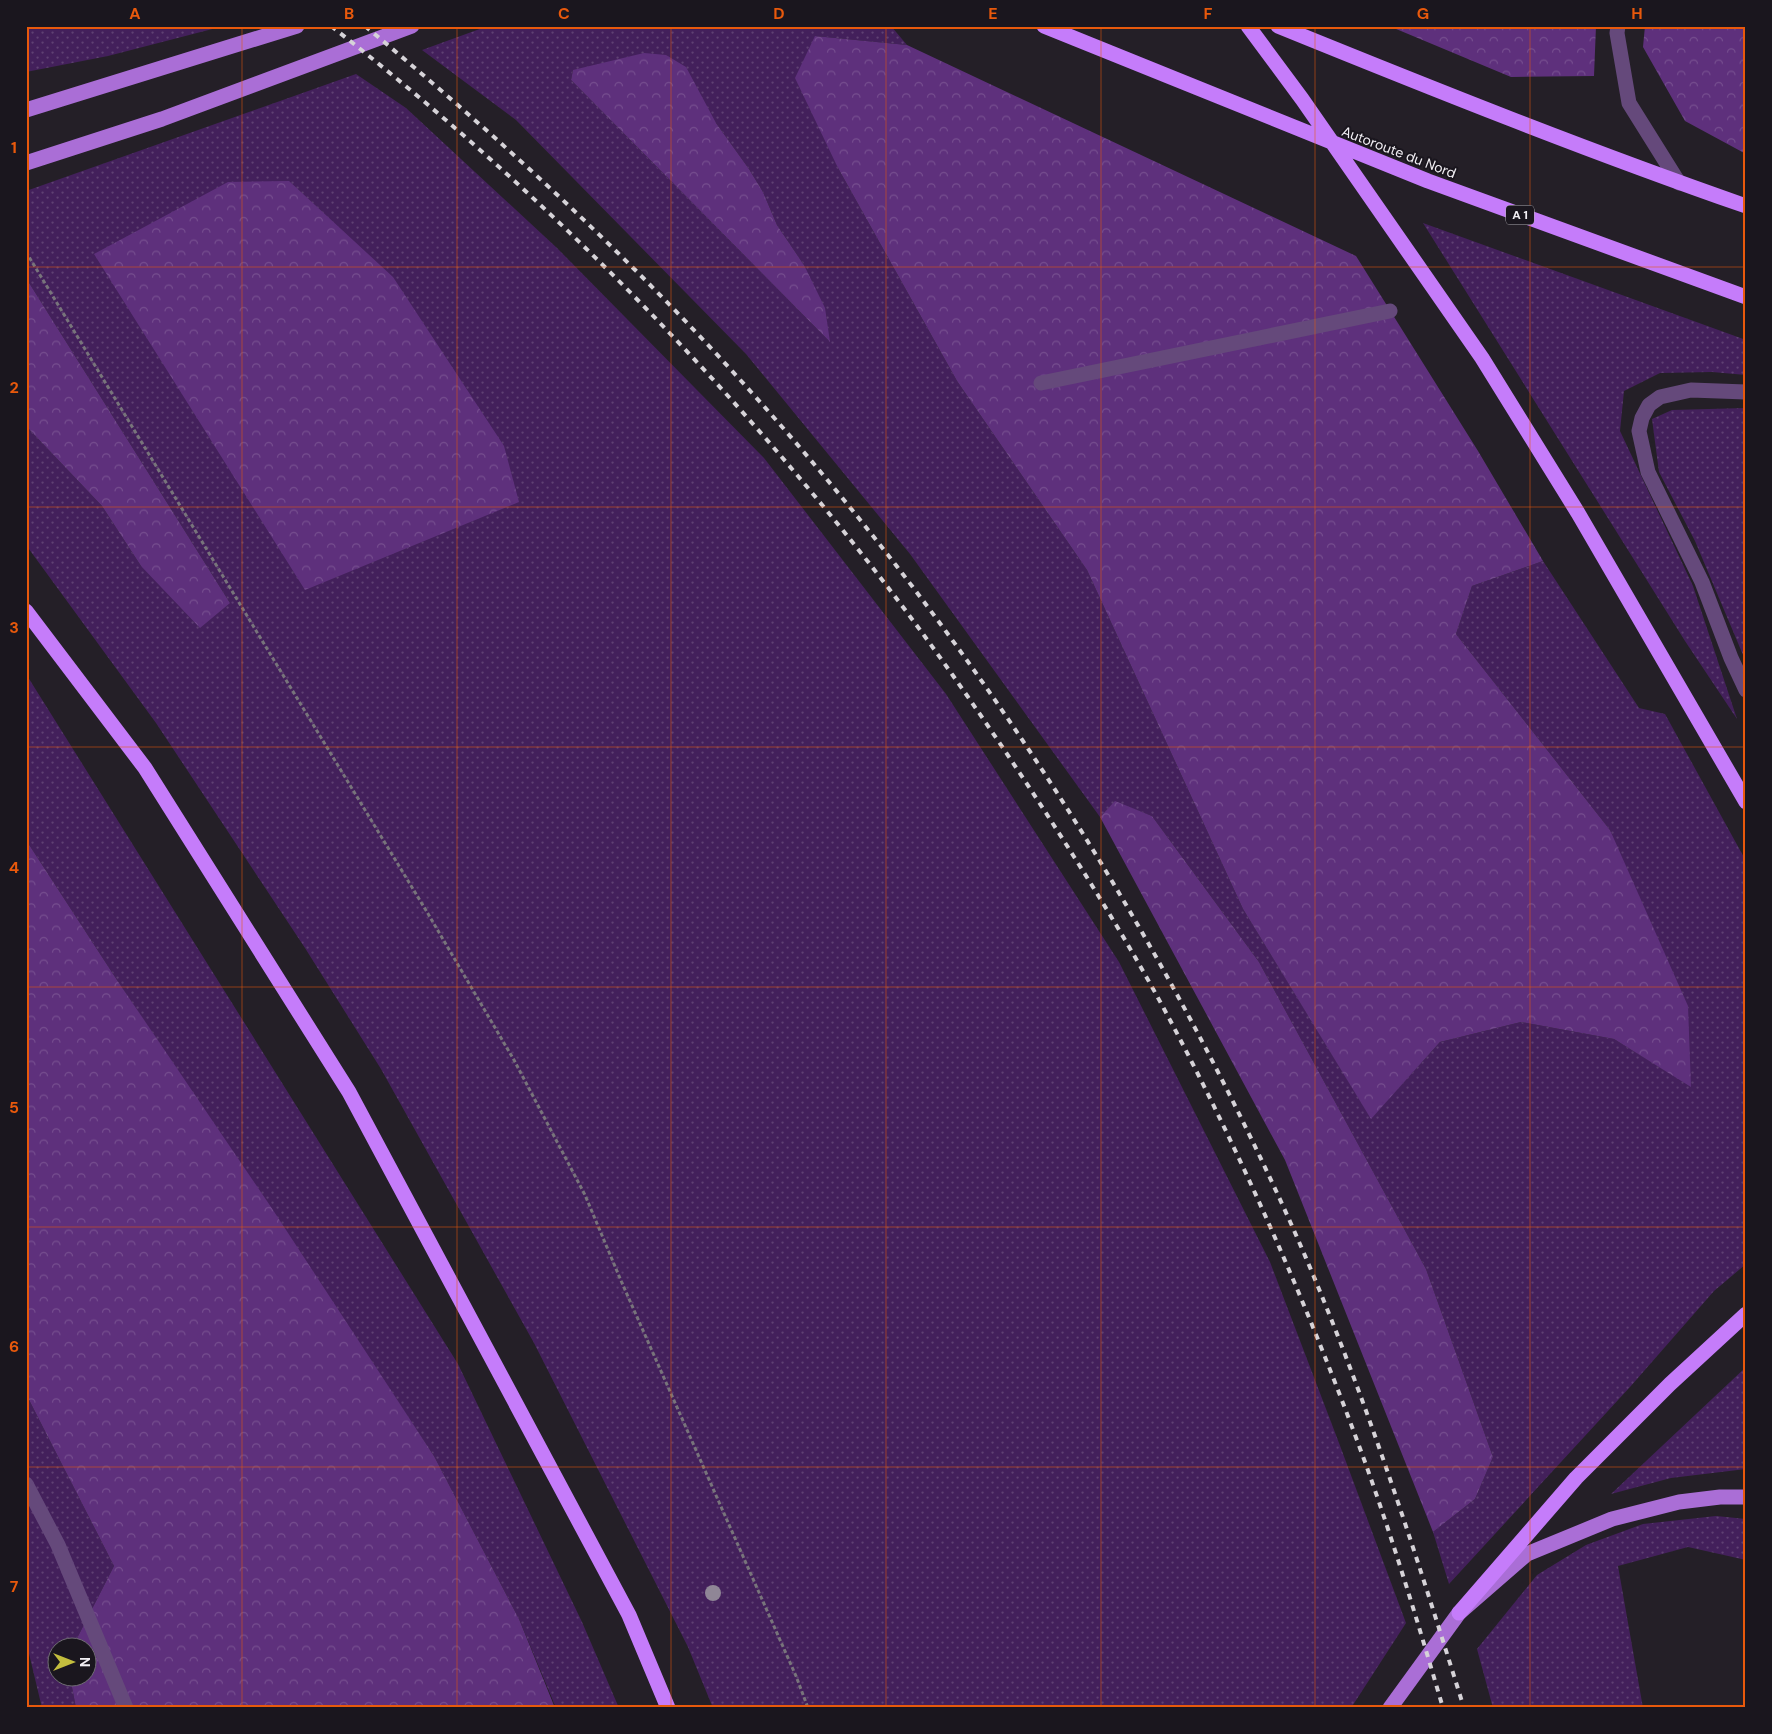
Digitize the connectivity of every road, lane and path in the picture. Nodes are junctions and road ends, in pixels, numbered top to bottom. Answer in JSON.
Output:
{"nodes":[{"id":1,"x":297,"y":26,"type":"edge"},
{"id":2,"x":412,"y":26,"type":"edge"},
{"id":3,"x":1044,"y":26,"type":"edge"},
{"id":4,"x":1248,"y":26,"type":"edge"},
{"id":5,"x":1278,"y":26,"type":"edge"},
{"id":6,"x":1618,"y":26,"type":"edge"},
{"id":7,"x":28,"y":110,"type":"edge"},
{"id":8,"x":26,"y":163,"type":"edge"},
{"id":9,"x":1679,"y":183,"type":"junction"},
{"id":10,"x":1746,"y":206,"type":"edge"},
{"id":11,"x":26,"y":252,"type":"edge"},
{"id":12,"x":1746,"y":297,"type":"edge"},
{"id":13,"x":1390,"y":311,"type":"dead end"},
{"id":14,"x":1041,"y":383,"type":"dead end"},
{"id":15,"x":1746,"y":392,"type":"edge"},
{"id":16,"x":26,"y":611,"type":"edge"},
{"id":17,"x":1746,"y":690,"type":"edge"},
{"id":18,"x":1746,"y":802,"type":"edge"},
{"id":19,"x":1746,"y":1314,"type":"edge"},
{"id":20,"x":26,"y":1484,"type":"edge"},
{"id":21,"x":1746,"y":1497,"type":"edge"},
{"id":22,"x":1459,"y":1613,"type":"junction"},
{"id":23,"x":126,"y":1708,"type":"edge"},
{"id":24,"x":668,"y":1708,"type":"edge"},
{"id":25,"x":808,"y":1708,"type":"edge"},
{"id":26,"x":1390,"y":1708,"type":"edge"}],
"edges":[{"from":1,"to":7,"type":"main road"},
{"from":2,"to":8,"type":"main road"},
{"from":3,"to":12,"type":"highway","name":"Autoroute du Nord","number":"A 1"},
{"from":4,"to":18,"type":"highway"},
{"from":5,"to":9,"type":"highway"},
{"from":6,"to":9,"type":"lane"},
{"from":9,"to":10,"type":"highway"},
{"from":11,"to":25,"type":"path"},
{"from":13,"to":14,"type":"lane"},
{"from":15,"to":17,"type":"lane"},
{"from":16,"to":24,"type":"highway"},
{"from":19,"to":22,"type":"highway"},
{"from":20,"to":23,"type":"lane"},
{"from":21,"to":22,"type":"main road"},
{"from":22,"to":26,"type":"main road"}]}
